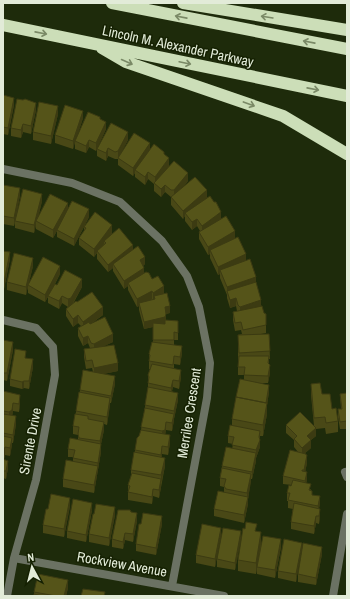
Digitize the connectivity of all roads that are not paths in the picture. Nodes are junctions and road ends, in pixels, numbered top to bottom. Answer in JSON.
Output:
{"nodes":[{"id":1,"x":112,"y":3,"type":"edge"},
{"id":2,"x":183,"y":3,"type":"edge"},
{"id":3,"x":3,"y":25,"type":"edge"},
{"id":4,"x":347,"y":30,"type":"edge"},
{"id":5,"x":92,"y":43,"type":"junction"},
{"id":6,"x":347,"y":49,"type":"edge"},
{"id":7,"x":347,"y":96,"type":"edge"},
{"id":8,"x":347,"y":154,"type":"edge"},
{"id":9,"x":3,"y":169,"type":"edge"},
{"id":10,"x":3,"y":320,"type":"edge"},
{"id":11,"x":347,"y":514,"type":"edge"},
{"id":12,"x":14,"y":558,"type":"junction"},
{"id":13,"x":172,"y":586,"type":"junction"},
{"id":14,"x":7,"y":596,"type":"edge"},
{"id":15,"x":224,"y":596,"type":"edge"},
{"id":16,"x":333,"y":596,"type":"edge"}],
"edges":[{"from":6,"to":1,"type":"highway","name":"Lincoln M. Alexander Parkway","one_way":true},
{"from":4,"to":2,"type":"highway","one_way":true},
{"from":3,"to":5,"type":"highway","name":"Lincoln M. Alexander Parkway","one_way":true},
{"from":5,"to":7,"type":"highway","name":"Lincoln M. Alexander Parkway","one_way":true},
{"from":5,"to":8,"type":"highway","one_way":true},
{"from":9,"to":13,"type":"street","name":"Merrilee Crescent"},
{"from":10,"to":12,"type":"street","name":"Sirente Drive"},
{"from":11,"to":16,"type":"street"},
{"from":12,"to":13,"type":"street","name":"Rockview Avenue"},
{"from":12,"to":14,"type":"street","name":"Sirente Drive"},
{"from":13,"to":15,"type":"street","name":"Rockview Avenue"}]}
